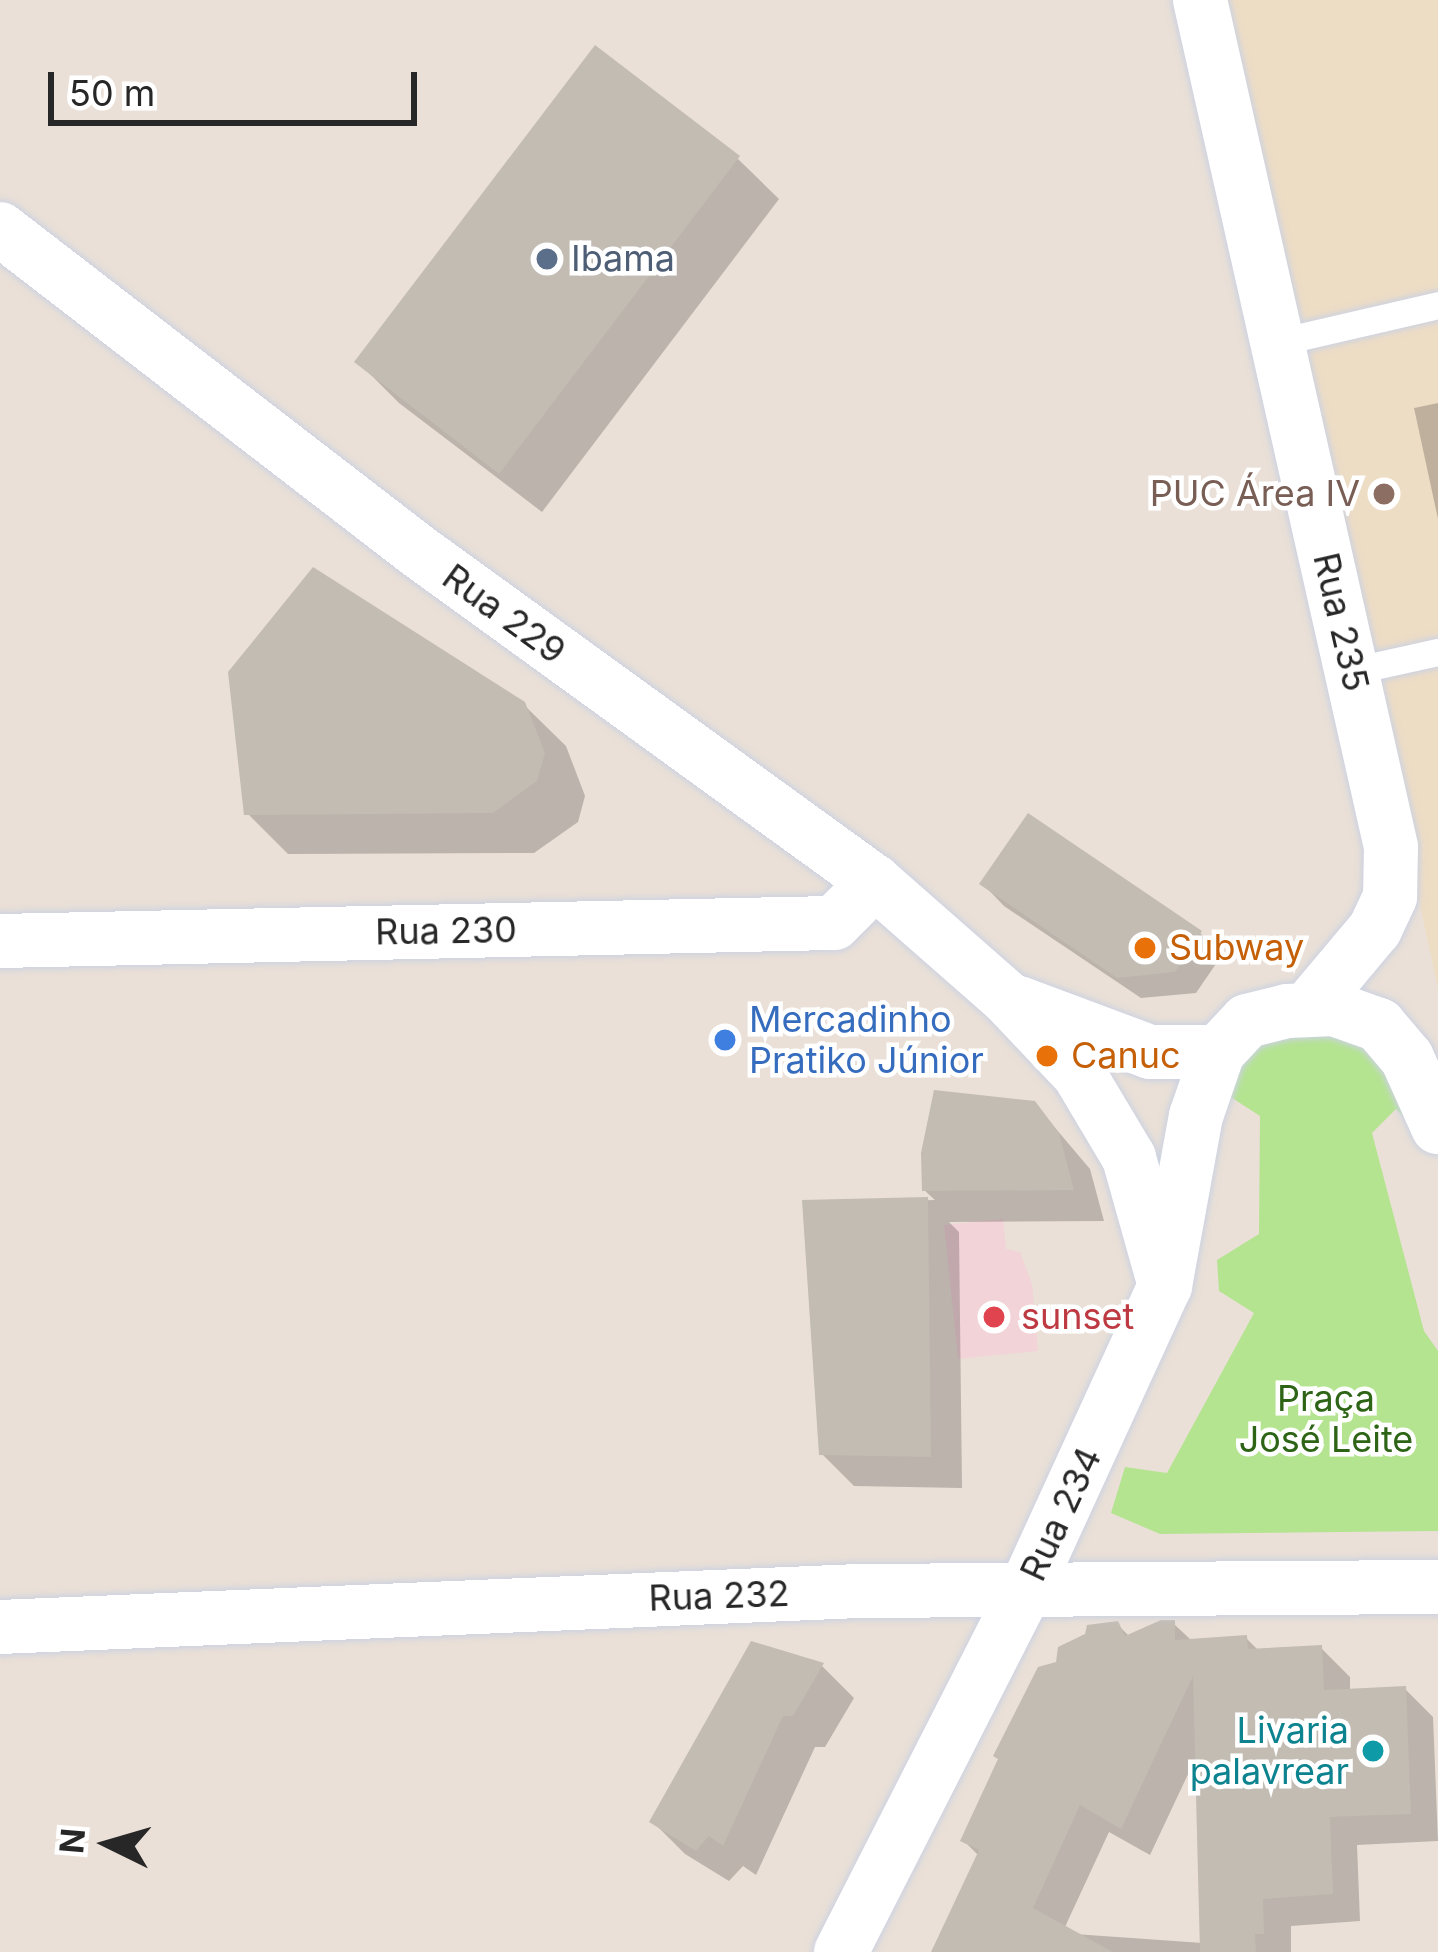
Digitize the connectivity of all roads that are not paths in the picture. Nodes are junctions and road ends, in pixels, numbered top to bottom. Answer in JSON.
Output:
{"nodes":[{"id":1,"x":1200,"y":0,"type":"edge"},
{"id":2,"x":0,"y":229,"type":"edge"},
{"id":3,"x":1438,"y":304,"type":"edge"},
{"id":4,"x":1278,"y":342,"type":"junction"},
{"id":5,"x":1438,"y":652,"type":"edge"},
{"id":6,"x":1352,"y":671,"type":"junction"},
{"id":7,"x":875,"y":882,"type":"junction"},
{"id":8,"x":0,"y":940,"type":"edge"},
{"id":9,"x":1007,"y":998,"type":"junction"},
{"id":10,"x":1307,"y":1010,"type":"junction"},
{"id":11,"x":1218,"y":1052,"type":"junction"},
{"id":12,"x":1437,"y":1123,"type":"edge"},
{"id":13,"x":1165,"y":1286,"type":"junction"},
{"id":14,"x":1438,"y":1587,"type":"edge"},
{"id":15,"x":1026,"y":1588,"type":"junction"},
{"id":16,"x":0,"y":1627,"type":"edge"},
{"id":17,"x":841,"y":1952,"type":"edge"}],
"edges":[{"from":1,"to":4,"type":"street","name":"Rua 235"},
{"from":2,"to":7,"type":"street","name":"Rua 229"},
{"from":3,"to":4,"type":"lane"},
{"from":4,"to":6,"type":"street","name":"Rua 235"},
{"from":5,"to":6,"type":"lane"},
{"from":6,"to":10,"type":"street","name":"Rua 235"},
{"from":7,"to":8,"type":"street","name":"Rua 230"},
{"from":7,"to":9,"type":"street","name":"Rua 229"},
{"from":9,"to":11,"type":"street","name":"Rua 229"},
{"from":9,"to":13,"type":"street","name":"Rua 229"},
{"from":10,"to":11,"type":"street"},
{"from":10,"to":12,"type":"street"},
{"from":11,"to":13,"type":"street","name":"Rua 234"},
{"from":13,"to":15,"type":"street","name":"Rua 234"},
{"from":14,"to":15,"type":"street","name":"Rua 232"},
{"from":15,"to":16,"type":"street","name":"Rua 232"},
{"from":15,"to":17,"type":"street","name":"Rua 234"}]}
